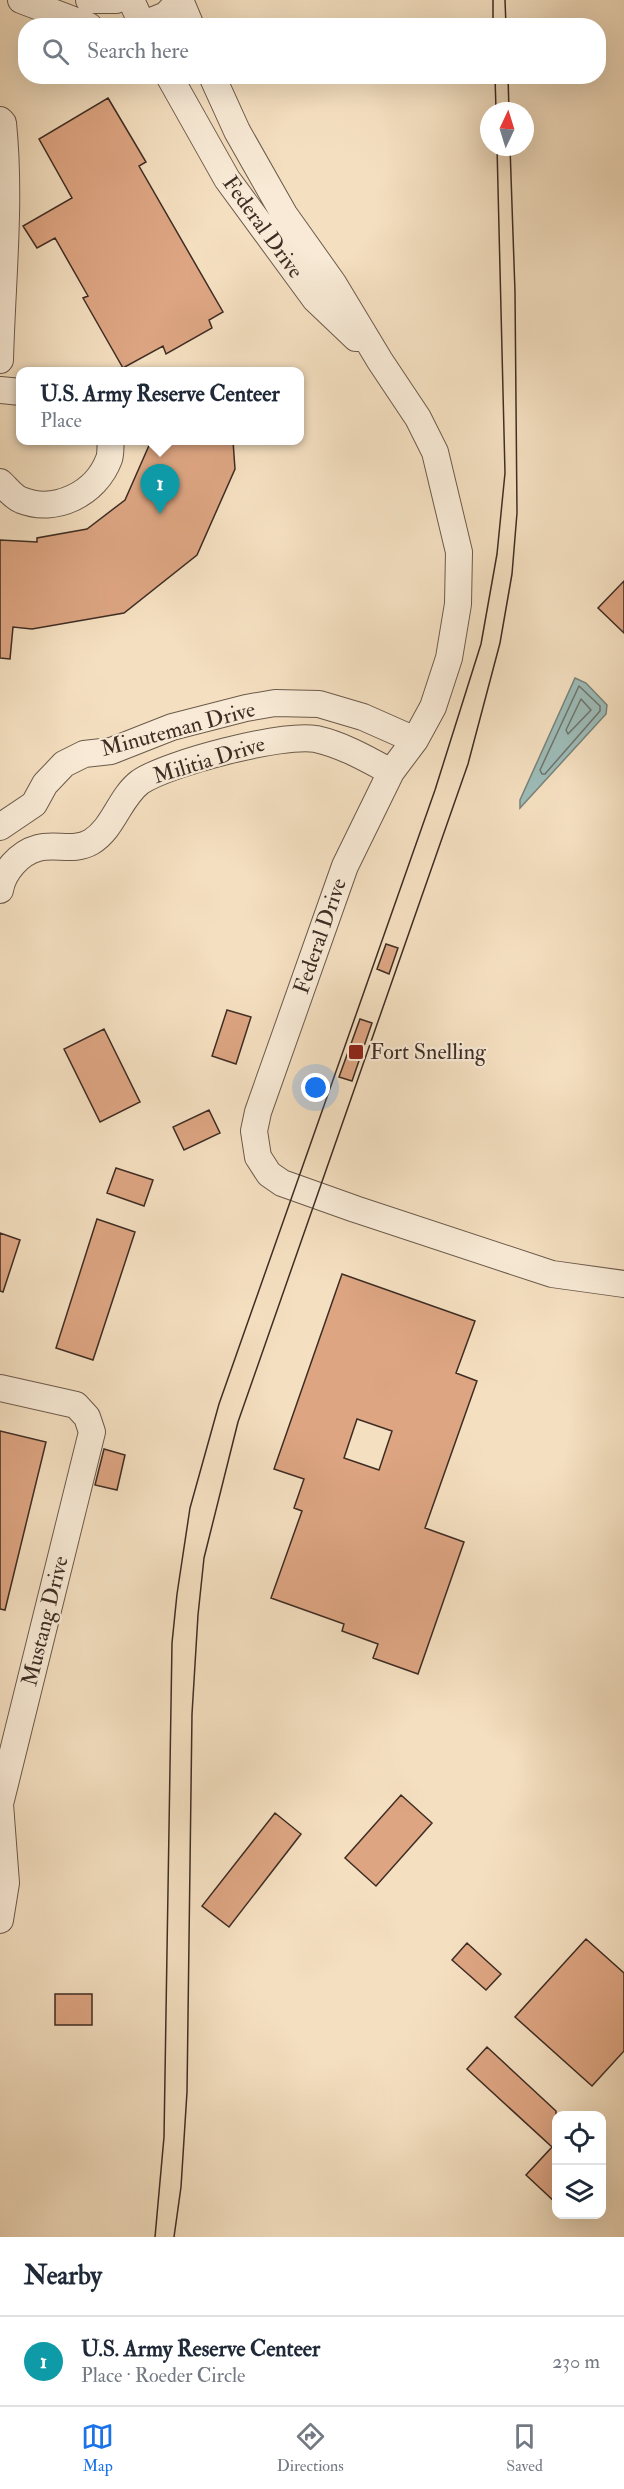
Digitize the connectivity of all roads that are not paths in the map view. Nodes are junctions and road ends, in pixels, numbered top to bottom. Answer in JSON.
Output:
{"nodes":[{"id":1,"x":21,"y":0,"type":"edge"},
{"id":2,"x":89,"y":0,"type":"edge"},
{"id":3,"x":116,"y":0,"type":"edge"},
{"id":4,"x":131,"y":0,"type":"edge"},
{"id":5,"x":180,"y":0,"type":"edge"},
{"id":6,"x":68,"y":18,"type":"edge"},
{"id":7,"x":139,"y":18,"type":"edge"},
{"id":8,"x":159,"y":18,"type":"edge"},
{"id":9,"x":188,"y":18,"type":"edge"},
{"id":10,"x":174,"y":84,"type":"edge"},
{"id":11,"x":216,"y":84,"type":"edge"},
{"id":12,"x":0,"y":120,"type":"edge"},
{"id":13,"x":2,"y":212,"type":"edge"},
{"id":14,"x":0,"y":360,"type":"edge"},
{"id":15,"x":380,"y":361,"type":"junction"},
{"id":16,"x":0,"y":390,"type":"edge"},
{"id":17,"x":16,"y":392,"type":"edge"},
{"id":18,"x":111,"y":445,"type":"edge"},
{"id":19,"x":0,"y":482,"type":"edge"},
{"id":20,"x":416,"y":740,"type":"junction"},
{"id":21,"x":391,"y":772,"type":"junction"},
{"id":22,"x":0,"y":827,"type":"edge"},
{"id":23,"x":0,"y":890,"type":"edge"},
{"id":24,"x":624,"y":1284,"type":"edge"},
{"id":25,"x":0,"y":1388,"type":"edge"},
{"id":26,"x":0,"y":1918,"type":"edge"}],
"edges":[{"from":1,"to":6,"type":"street"},
{"from":2,"to":3,"type":"street"},
{"from":4,"to":7,"type":"street"},
{"from":5,"to":8,"type":"street"},
{"from":5,"to":9,"type":"street"},
{"from":10,"to":15,"type":"street","name":"Federal Drive"},
{"from":11,"to":15,"type":"street","name":"Federal Drive"},
{"from":12,"to":13,"type":"street"},
{"from":13,"to":14,"type":"street"},
{"from":15,"to":20,"type":"street","name":"Federal Drive"},
{"from":16,"to":17,"type":"street"},
{"from":18,"to":19,"type":"street"},
{"from":20,"to":21,"type":"street","name":"Federal Drive"},
{"from":20,"to":22,"type":"street","name":"Minuteman Drive"},
{"from":21,"to":23,"type":"street","name":"Militia Drive"},
{"from":21,"to":24,"type":"street","name":"Federal Drive"},
{"from":25,"to":26,"type":"street","name":"Mustang Drive"}]}
